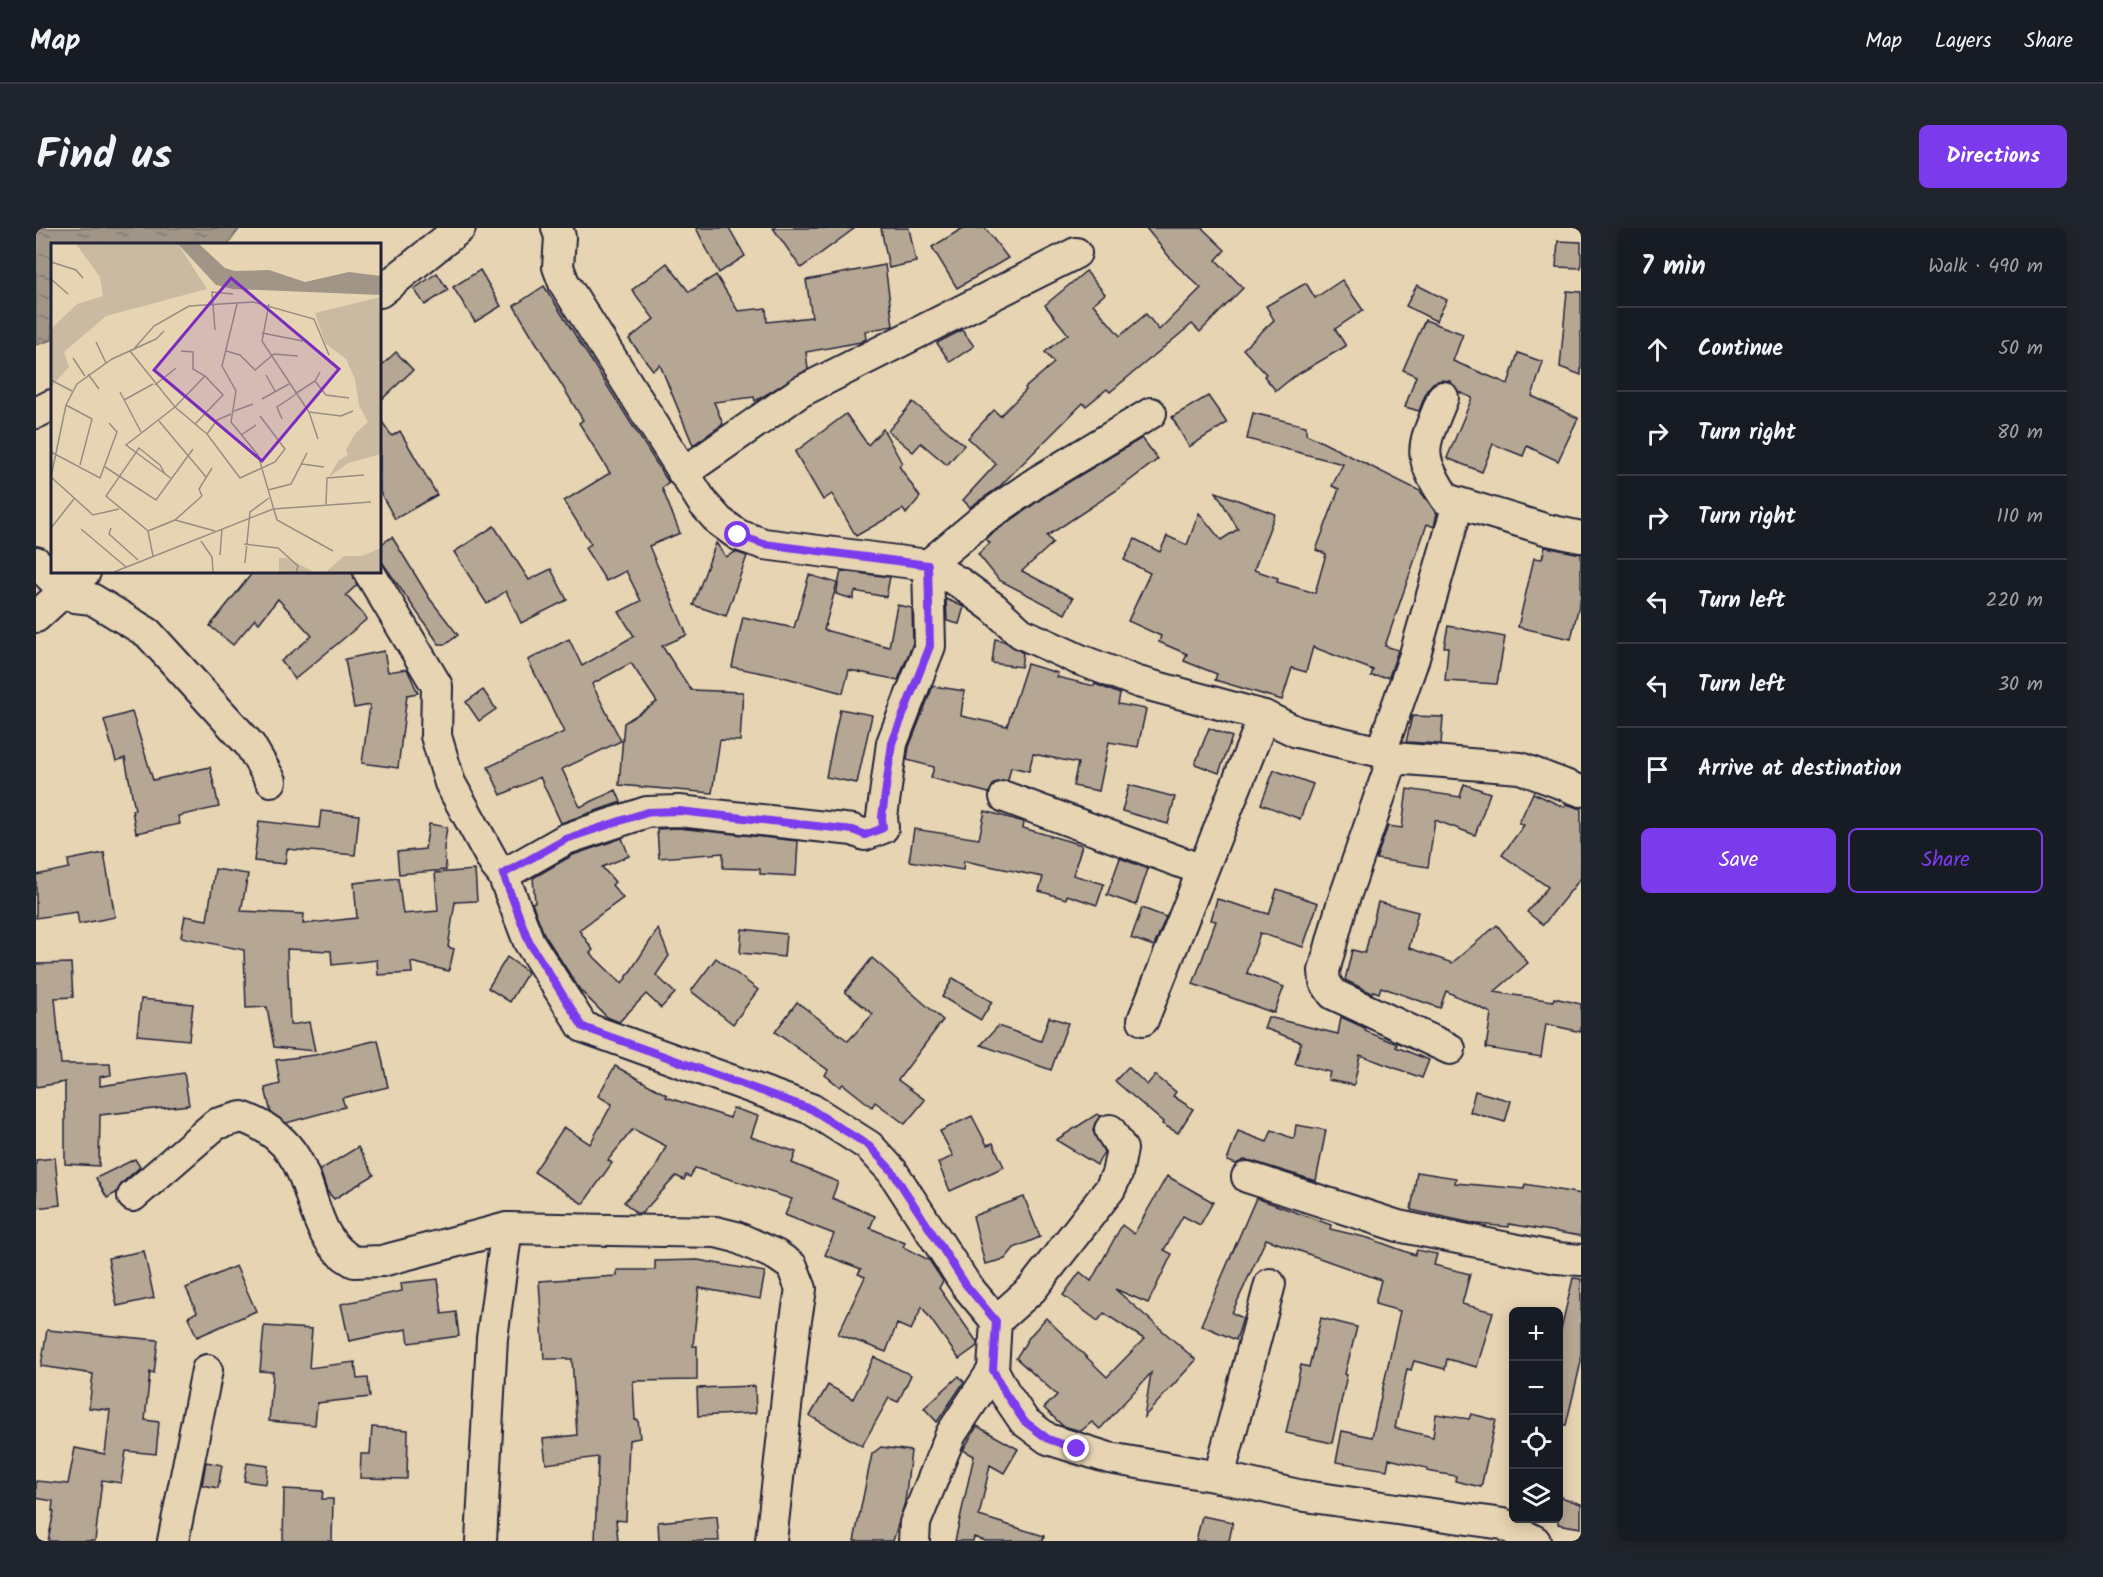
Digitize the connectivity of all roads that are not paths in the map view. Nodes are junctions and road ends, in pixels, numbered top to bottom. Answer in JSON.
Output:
{"nodes":[{"id":1,"x":460,"y":228,"type":"edge"},
{"id":2,"x":556,"y":228,"type":"edge"},
{"id":3,"x":1076,"y":253,"type":"dead end"},
{"id":4,"x":381,"y":291,"type":"edge"},
{"id":5,"x":1443,"y":397,"type":"dead end"},
{"id":6,"x":51,"y":406,"type":"edge"},
{"id":7,"x":36,"y":413,"type":"edge"},
{"id":8,"x":1151,"y":413,"type":"dead end"},
{"id":9,"x":683,"y":473,"type":"junction"},
{"id":10,"x":1458,"y":504,"type":"junction"},
{"id":11,"x":1581,"y":537,"type":"edge"},
{"id":12,"x":36,"y":562,"type":"edge"},
{"id":13,"x":928,"y":565,"type":"junction"},
{"id":14,"x":51,"y":570,"type":"edge"},
{"id":15,"x":57,"y":573,"type":"edge"},
{"id":16,"x":370,"y":573,"type":"edge"},
{"id":17,"x":75,"y":582,"type":"edge"},
{"id":18,"x":36,"y":617,"type":"edge"},
{"id":19,"x":1264,"y":716,"type":"junction"},
{"id":20,"x":1387,"y":755,"type":"junction"},
{"id":21,"x":271,"y":781,"type":"dead end"},
{"id":22,"x":1581,"y":791,"type":"edge"},
{"id":23,"x":1005,"y":798,"type":"dead end"},
{"id":24,"x":1202,"y":870,"type":"junction"},
{"id":25,"x":503,"y":874,"type":"junction"},
{"id":26,"x":1143,"y":1020,"type":"dead end"},
{"id":27,"x":1450,"y":1049,"type":"dead end"},
{"id":28,"x":1110,"y":1130,"type":"dead end"},
{"id":29,"x":1247,"y":1177,"type":"dead end"},
{"id":30,"x":133,"y":1196,"type":"dead end"},
{"id":31,"x":507,"y":1228,"type":"junction"},
{"id":32,"x":1581,"y":1260,"type":"edge"},
{"id":33,"x":1270,"y":1284,"type":"dead end"},
{"id":34,"x":996,"y":1321,"type":"junction"},
{"id":35,"x":207,"y":1370,"type":"dead end"},
{"id":36,"x":993,"y":1370,"type":"junction"},
{"id":37,"x":1218,"y":1477,"type":"junction"},
{"id":38,"x":173,"y":1541,"type":"edge"},
{"id":39,"x":481,"y":1541,"type":"edge"},
{"id":40,"x":771,"y":1541,"type":"edge"},
{"id":41,"x":914,"y":1541,"type":"edge"},
{"id":42,"x":1535,"y":1541,"type":"edge"}],
"edges":[{"from":1,"to":4,"type":"street"},
{"from":2,"to":9,"type":"street"},
{"from":3,"to":9,"type":"street"},
{"from":5,"to":10,"type":"street"},
{"from":6,"to":7,"type":"street"},
{"from":8,"to":13,"type":"street"},
{"from":9,"to":13,"type":"street"},
{"from":10,"to":11,"type":"street"},
{"from":10,"to":20,"type":"street"},
{"from":12,"to":14,"type":"street"},
{"from":13,"to":19,"type":"street"},
{"from":13,"to":25,"type":"street"},
{"from":15,"to":17,"type":"street"},
{"from":16,"to":25,"type":"street"},
{"from":17,"to":18,"type":"street"},
{"from":17,"to":21,"type":"street"},
{"from":19,"to":20,"type":"street"},
{"from":19,"to":24,"type":"street"},
{"from":20,"to":22,"type":"street"},
{"from":20,"to":27,"type":"street"},
{"from":23,"to":24,"type":"street"},
{"from":24,"to":26,"type":"street"},
{"from":25,"to":34,"type":"street"},
{"from":28,"to":34,"type":"street"},
{"from":29,"to":32,"type":"street"},
{"from":30,"to":31,"type":"street"},
{"from":31,"to":39,"type":"street"},
{"from":31,"to":40,"type":"street"},
{"from":33,"to":37,"type":"street"},
{"from":34,"to":36,"type":"street"},
{"from":35,"to":38,"type":"street"},
{"from":36,"to":37,"type":"street"},
{"from":36,"to":41,"type":"street"},
{"from":37,"to":42,"type":"street"}]}
